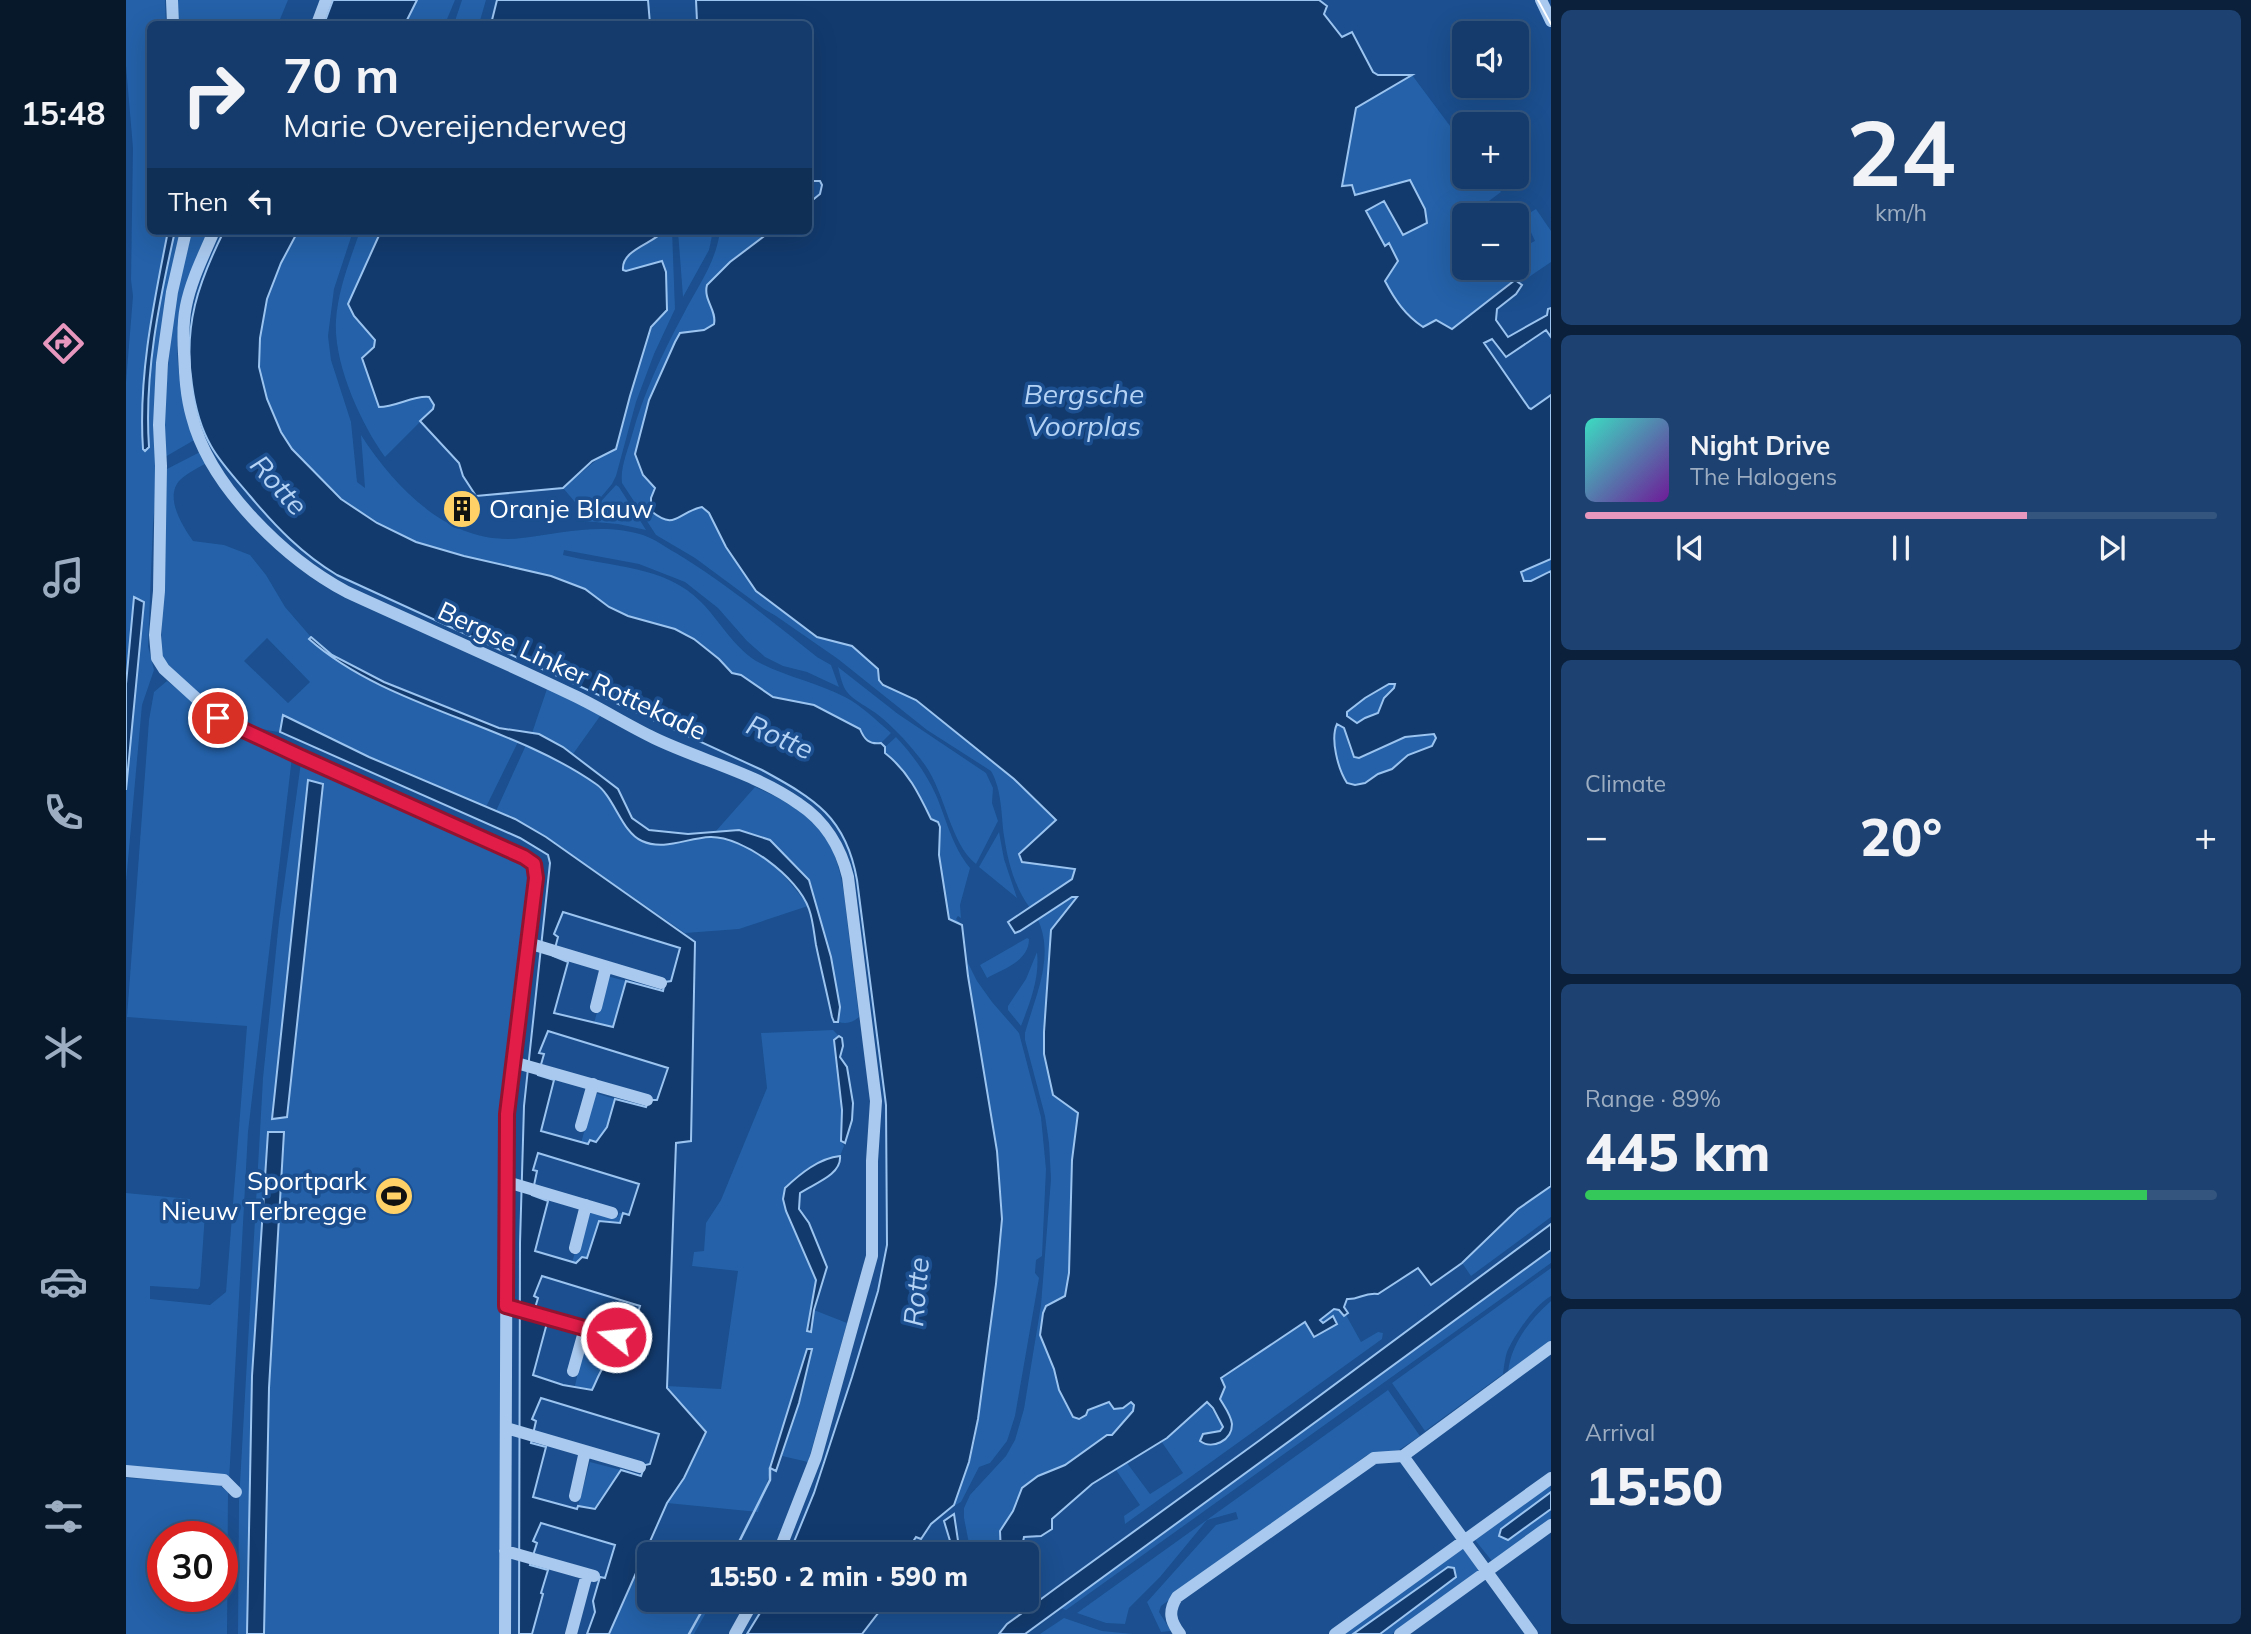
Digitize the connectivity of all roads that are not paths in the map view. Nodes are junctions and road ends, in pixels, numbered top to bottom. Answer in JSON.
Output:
{"nodes":[{"id":1,"x":172,"y":0,"type":"edge"},
{"id":2,"x":326,"y":0,"type":"edge"},
{"id":3,"x":1541,"y":0,"type":"edge"},
{"id":4,"x":173,"y":21,"type":"edge"},
{"id":5,"x":318,"y":21,"type":"edge"},
{"id":6,"x":1551,"y":21,"type":"edge"},
{"id":7,"x":185,"y":235,"type":"edge"},
{"id":8,"x":212,"y":235,"type":"edge"},
{"id":9,"x":533,"y":945,"type":"junction"},
{"id":10,"x":606,"y":967,"type":"junction"},
{"id":11,"x":661,"y":983,"type":"dead end"},
{"id":12,"x":596,"y":1007,"type":"dead end"},
{"id":13,"x":518,"y":1063,"type":"junction"},
{"id":14,"x":593,"y":1084,"type":"junction"},
{"id":15,"x":647,"y":1100,"type":"dead end"},
{"id":16,"x":581,"y":1126,"type":"dead end"},
{"id":17,"x":507,"y":1182,"type":"junction"},
{"id":18,"x":586,"y":1205,"type":"junction"},
{"id":19,"x":612,"y":1213,"type":"dead end"},
{"id":20,"x":575,"y":1248,"type":"dead end"},
{"id":21,"x":511,"y":1307,"type":"junction"},
{"id":22,"x":585,"y":1328,"type":"junction"},
{"id":23,"x":616,"y":1337,"type":"dead end"},
{"id":24,"x":1551,"y":1348,"type":"edge"},
{"id":25,"x":573,"y":1371,"type":"dead end"},
{"id":26,"x":511,"y":1430,"type":"junction"},
{"id":27,"x":586,"y":1451,"type":"junction"},
{"id":28,"x":1403,"y":1456,"type":"junction"},
{"id":29,"x":640,"y":1467,"type":"dead end"},
{"id":30,"x":126,"y":1471,"type":"edge"},
{"id":31,"x":1551,"y":1478,"type":"edge"},
{"id":32,"x":236,"y":1492,"type":"dead end"},
{"id":33,"x":575,"y":1496,"type":"dead end"},
{"id":34,"x":1551,"y":1525,"type":"edge"},
{"id":35,"x":1464,"y":1539,"type":"junction"},
{"id":36,"x":783,"y":1542,"type":"edge"},
{"id":37,"x":510,"y":1552,"type":"junction"},
{"id":38,"x":1487,"y":1571,"type":"junction"},
{"id":39,"x":747,"y":1612,"type":"edge"},
{"id":40,"x":1177,"y":1630,"type":"edge"},
{"id":41,"x":505,"y":1634,"type":"edge"},
{"id":42,"x":571,"y":1634,"type":"edge"},
{"id":43,"x":735,"y":1634,"type":"edge"},
{"id":44,"x":1335,"y":1634,"type":"edge"},
{"id":45,"x":1400,"y":1634,"type":"edge"},
{"id":46,"x":1532,"y":1634,"type":"edge"}],
"edges":[{"from":1,"to":4,"type":"street"},
{"from":2,"to":5,"type":"street"},
{"from":3,"to":6,"type":"street"},
{"from":7,"to":9,"type":"street"},
{"from":8,"to":36,"type":"street","name":"Bergse Linker Rottekade"},
{"from":9,"to":10,"type":"street"},
{"from":9,"to":13,"type":"street"},
{"from":10,"to":11,"type":"street"},
{"from":10,"to":12,"type":"street"},
{"from":13,"to":14,"type":"street"},
{"from":13,"to":17,"type":"street"},
{"from":14,"to":15,"type":"street"},
{"from":14,"to":16,"type":"street"},
{"from":17,"to":18,"type":"street"},
{"from":17,"to":21,"type":"street"},
{"from":18,"to":19,"type":"street"},
{"from":18,"to":20,"type":"street"},
{"from":21,"to":22,"type":"street"},
{"from":21,"to":26,"type":"street"},
{"from":22,"to":23,"type":"street"},
{"from":22,"to":25,"type":"street"},
{"from":24,"to":28,"type":"street"},
{"from":26,"to":27,"type":"street"},
{"from":26,"to":37,"type":"street"},
{"from":27,"to":29,"type":"street"},
{"from":27,"to":33,"type":"street"},
{"from":28,"to":35,"type":"street"},
{"from":28,"to":40,"type":"street"},
{"from":30,"to":32,"type":"street"},
{"from":31,"to":35,"type":"street"},
{"from":34,"to":38,"type":"street"},
{"from":35,"to":38,"type":"street"},
{"from":35,"to":44,"type":"street"},
{"from":37,"to":41,"type":"street"},
{"from":37,"to":42,"type":"street"},
{"from":38,"to":45,"type":"street"},
{"from":38,"to":46,"type":"street"},
{"from":39,"to":43,"type":"street"}]}
